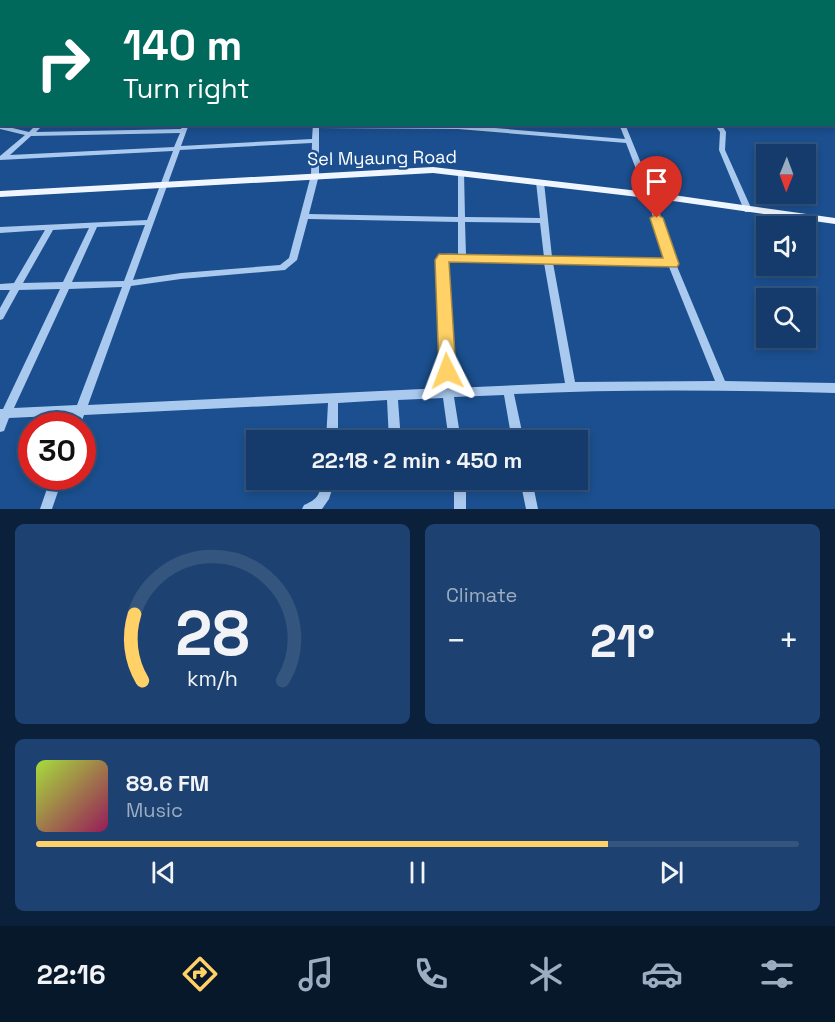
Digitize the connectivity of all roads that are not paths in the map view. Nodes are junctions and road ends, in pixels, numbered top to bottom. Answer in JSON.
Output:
{"nodes":[{"id":1,"x":39,"y":126,"type":"edge"},
{"id":2,"x":316,"y":126,"type":"edge"},
{"id":3,"x":426,"y":126,"type":"edge"},
{"id":4,"x":623,"y":126,"type":"edge"},
{"id":5,"x":718,"y":126,"type":"edge"},
{"id":6,"x":0,"y":127,"type":"edge"},
{"id":7,"x":510,"y":127,"type":"edge"},
{"id":8,"x":185,"y":128,"type":"edge"},
{"id":9,"x":31,"y":134,"type":"junction"},
{"id":10,"x":316,"y":141,"type":"junction"},
{"id":11,"x":629,"y":141,"type":"junction"},
{"id":12,"x":177,"y":149,"type":"junction"},
{"id":13,"x":1,"y":159,"type":"edge"},
{"id":14,"x":461,"y":172,"type":"junction"},
{"id":15,"x":315,"y":175,"type":"junction"},
{"id":16,"x":540,"y":182,"type":"junction"},
{"id":17,"x":164,"y":185,"type":"junction"},
{"id":18,"x":0,"y":194,"type":"edge"},
{"id":19,"x":650,"y":195,"type":"junction"},
{"id":20,"x":748,"y":210,"type":"junction"},
{"id":21,"x":305,"y":216,"type":"junction"},
{"id":22,"x":463,"y":218,"type":"junction"},
{"id":23,"x":835,"y":220,"type":"edge"},
{"id":24,"x":544,"y":221,"type":"junction"},
{"id":25,"x":150,"y":222,"type":"junction"},
{"id":26,"x":94,"y":225,"type":"junction"},
{"id":27,"x":50,"y":228,"type":"junction"},
{"id":28,"x":1,"y":231,"type":"edge"},
{"id":29,"x":462,"y":256,"type":"junction"},
{"id":30,"x":548,"y":260,"type":"junction"},
{"id":31,"x":672,"y":264,"type":"junction"},
{"id":32,"x":125,"y":284,"type":"junction"},
{"id":33,"x":15,"y":287,"type":"junction"},
{"id":34,"x":65,"y":287,"type":"junction"},
{"id":35,"x":0,"y":288,"type":"edge"},
{"id":36,"x":0,"y":316,"type":"edge"},
{"id":37,"x":722,"y":385,"type":"junction"},
{"id":38,"x":571,"y":387,"type":"junction"},
{"id":39,"x":835,"y":388,"type":"edge"},
{"id":40,"x":508,"y":390,"type":"junction"},
{"id":41,"x":448,"y":393,"type":"junction"},
{"id":42,"x":392,"y":396,"type":"junction"},
{"id":43,"x":333,"y":398,"type":"junction"},
{"id":44,"x":81,"y":409,"type":"junction"},
{"id":45,"x":80,"y":412,"type":"edge"},
{"id":46,"x":3,"y":414,"type":"edge"},
{"id":47,"x":0,"y":427,"type":"edge"},
{"id":48,"x":332,"y":430,"type":"edge"},
{"id":49,"x":394,"y":430,"type":"edge"},
{"id":50,"x":453,"y":430,"type":"edge"},
{"id":51,"x":517,"y":430,"type":"edge"},
{"id":52,"x":53,"y":490,"type":"edge"},
{"id":53,"x":326,"y":490,"type":"edge"},
{"id":54,"x":460,"y":490,"type":"edge"},
{"id":55,"x":528,"y":490,"type":"edge"},
{"id":56,"x":46,"y":509,"type":"edge"},
{"id":57,"x":308,"y":509,"type":"edge"},
{"id":58,"x":460,"y":509,"type":"edge"},
{"id":59,"x":532,"y":509,"type":"edge"}],
"edges":[{"from":1,"to":9,"type":"street"},
{"from":2,"to":10,"type":"street"},
{"from":3,"to":7,"type":"street"},
{"from":4,"to":11,"type":"street"},
{"from":5,"to":20,"type":"street"},
{"from":6,"to":9,"type":"street"},
{"from":7,"to":11,"type":"street"},
{"from":8,"to":9,"type":"street"},
{"from":8,"to":12,"type":"street"},
{"from":9,"to":13,"type":"street"},
{"from":10,"to":12,"type":"street"},
{"from":10,"to":15,"type":"street"},
{"from":11,"to":19,"type":"street"},
{"from":12,"to":13,"type":"street"},
{"from":12,"to":17,"type":"street"},
{"from":14,"to":15,"type":"main road","name":"Sel Myaung Road"},
{"from":14,"to":16,"type":"main road","name":"Sel Myaung Road"},
{"from":14,"to":22,"type":"street"},
{"from":15,"to":17,"type":"main road","name":"Sel Myaung Road"},
{"from":15,"to":21,"type":"street"},
{"from":16,"to":19,"type":"main road","name":"Sel Myaung Road"},
{"from":16,"to":24,"type":"street"},
{"from":17,"to":18,"type":"main road","name":"Sel Myaung Road"},
{"from":17,"to":25,"type":"street"},
{"from":19,"to":20,"type":"main road","name":"Sel Myaung Road"},
{"from":19,"to":31,"type":"street"},
{"from":20,"to":23,"type":"main road","name":"Sel Myaung Road"},
{"from":21,"to":22,"type":"street"},
{"from":21,"to":32,"type":"street"},
{"from":22,"to":24,"type":"street"},
{"from":22,"to":29,"type":"street"},
{"from":24,"to":30,"type":"street"},
{"from":25,"to":26,"type":"street"},
{"from":25,"to":32,"type":"street"},
{"from":26,"to":27,"type":"street"},
{"from":26,"to":34,"type":"street"},
{"from":27,"to":28,"type":"street"},
{"from":27,"to":33,"type":"street"},
{"from":29,"to":30,"type":"street"},
{"from":29,"to":41,"type":"street"},
{"from":30,"to":31,"type":"street"},
{"from":30,"to":38,"type":"street"},
{"from":31,"to":37,"type":"street"},
{"from":32,"to":34,"type":"street"},
{"from":32,"to":44,"type":"street"},
{"from":33,"to":34,"type":"street"},
{"from":33,"to":35,"type":"street"},
{"from":33,"to":36,"type":"street"},
{"from":34,"to":46,"type":"street"},
{"from":37,"to":38,"type":"street"},
{"from":37,"to":39,"type":"street"},
{"from":38,"to":40,"type":"street"},
{"from":40,"to":41,"type":"street"},
{"from":40,"to":51,"type":"street"},
{"from":41,"to":42,"type":"street"},
{"from":41,"to":50,"type":"street"},
{"from":42,"to":43,"type":"street"},
{"from":42,"to":49,"type":"street"},
{"from":43,"to":44,"type":"street"},
{"from":43,"to":48,"type":"street"},
{"from":44,"to":45,"type":"street"},
{"from":44,"to":46,"type":"street"},
{"from":46,"to":47,"type":"street"},
{"from":52,"to":56,"type":"street"},
{"from":53,"to":57,"type":"street"},
{"from":54,"to":58,"type":"street"},
{"from":55,"to":59,"type":"street"}]}
